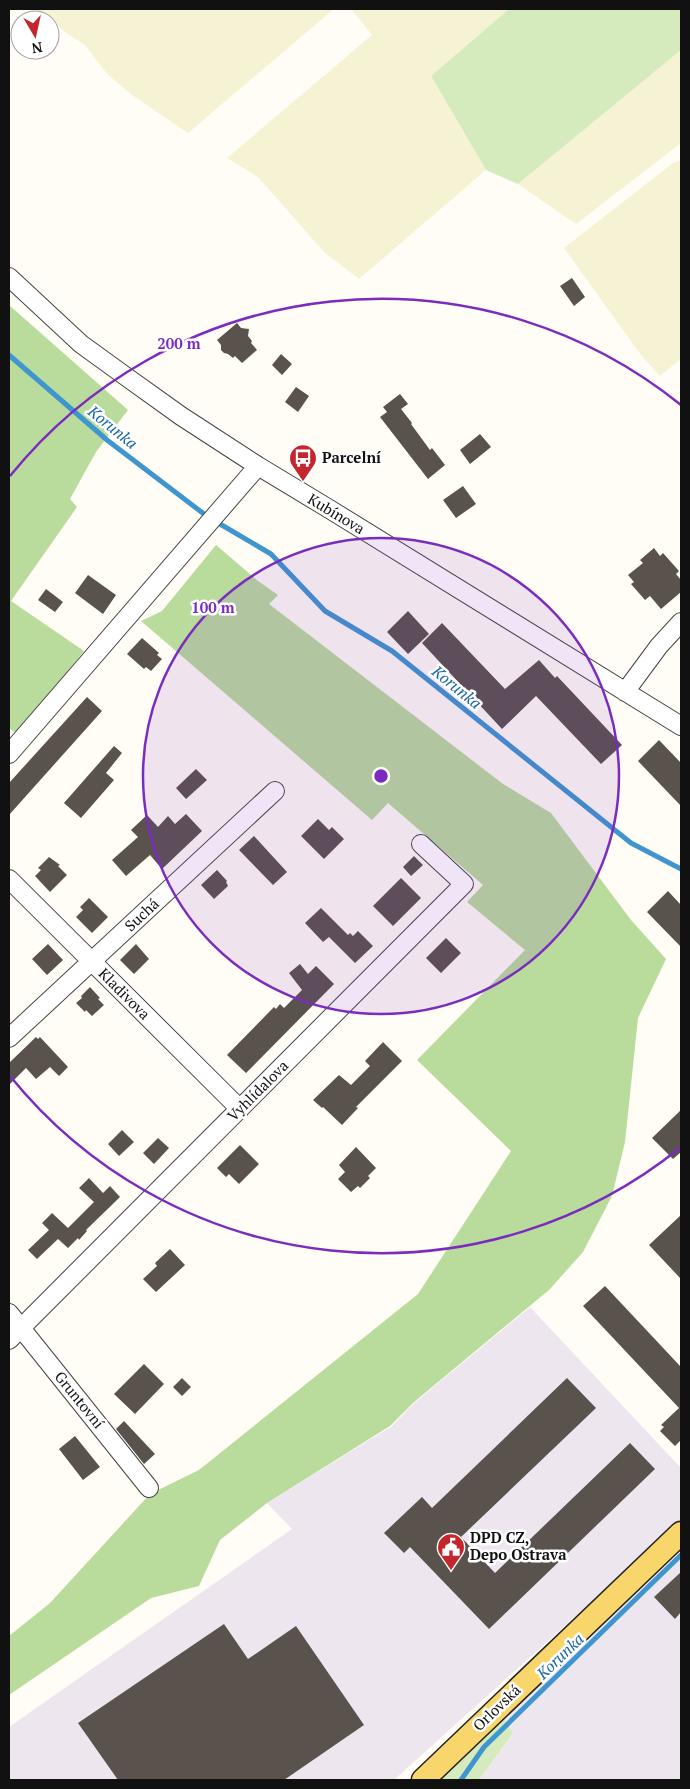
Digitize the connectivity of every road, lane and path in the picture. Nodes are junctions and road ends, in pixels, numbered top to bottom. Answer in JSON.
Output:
{"nodes":[{"id":1,"x":9,"y":278,"type":"edge"},
{"id":2,"x":258,"y":466,"type":"junction"},
{"id":3,"x":681,"y":622,"type":"edge"},
{"id":4,"x":624,"y":692,"type":"junction"},
{"id":5,"x":681,"y":726,"type":"edge"},
{"id":6,"x":9,"y":754,"type":"edge"},
{"id":7,"x":275,"y":791,"type":"dead end"},
{"id":8,"x":421,"y":844,"type":"dead end"},
{"id":9,"x":9,"y":879,"type":"edge"},
{"id":10,"x":92,"y":961,"type":"junction"},
{"id":11,"x":9,"y":1038,"type":"edge"},
{"id":12,"x":240,"y":1109,"type":"junction"},
{"id":13,"x":9,"y":1313,"type":"edge"},
{"id":14,"x":15,"y":1334,"type":"edge"},
{"id":15,"x":149,"y":1488,"type":"dead end"},
{"id":16,"x":681,"y":1533,"type":"edge"},
{"id":17,"x":423,"y":1780,"type":"edge"}],
"edges":[{"from":1,"to":2,"type":"street","name":"Kubínova"},
{"from":2,"to":4,"type":"street","name":"Kubínova"},
{"from":2,"to":6,"type":"street"},
{"from":3,"to":4,"type":"street"},
{"from":4,"to":5,"type":"street","name":"Kubínova"},
{"from":7,"to":10,"type":"street","name":"Suchá"},
{"from":8,"to":12,"type":"street","name":"Vyhlídalova"},
{"from":9,"to":10,"type":"street","name":"Kladivova"},
{"from":10,"to":11,"type":"street","name":"Suchá"},
{"from":10,"to":12,"type":"street","name":"Kladivova"},
{"from":12,"to":14,"type":"street","name":"Vyhlídalova"},
{"from":13,"to":14,"type":"street","name":"Gruntovní"},
{"from":14,"to":15,"type":"street","name":"Gruntovní"},
{"from":16,"to":17,"type":"main road","name":"Orlovská"}]}
